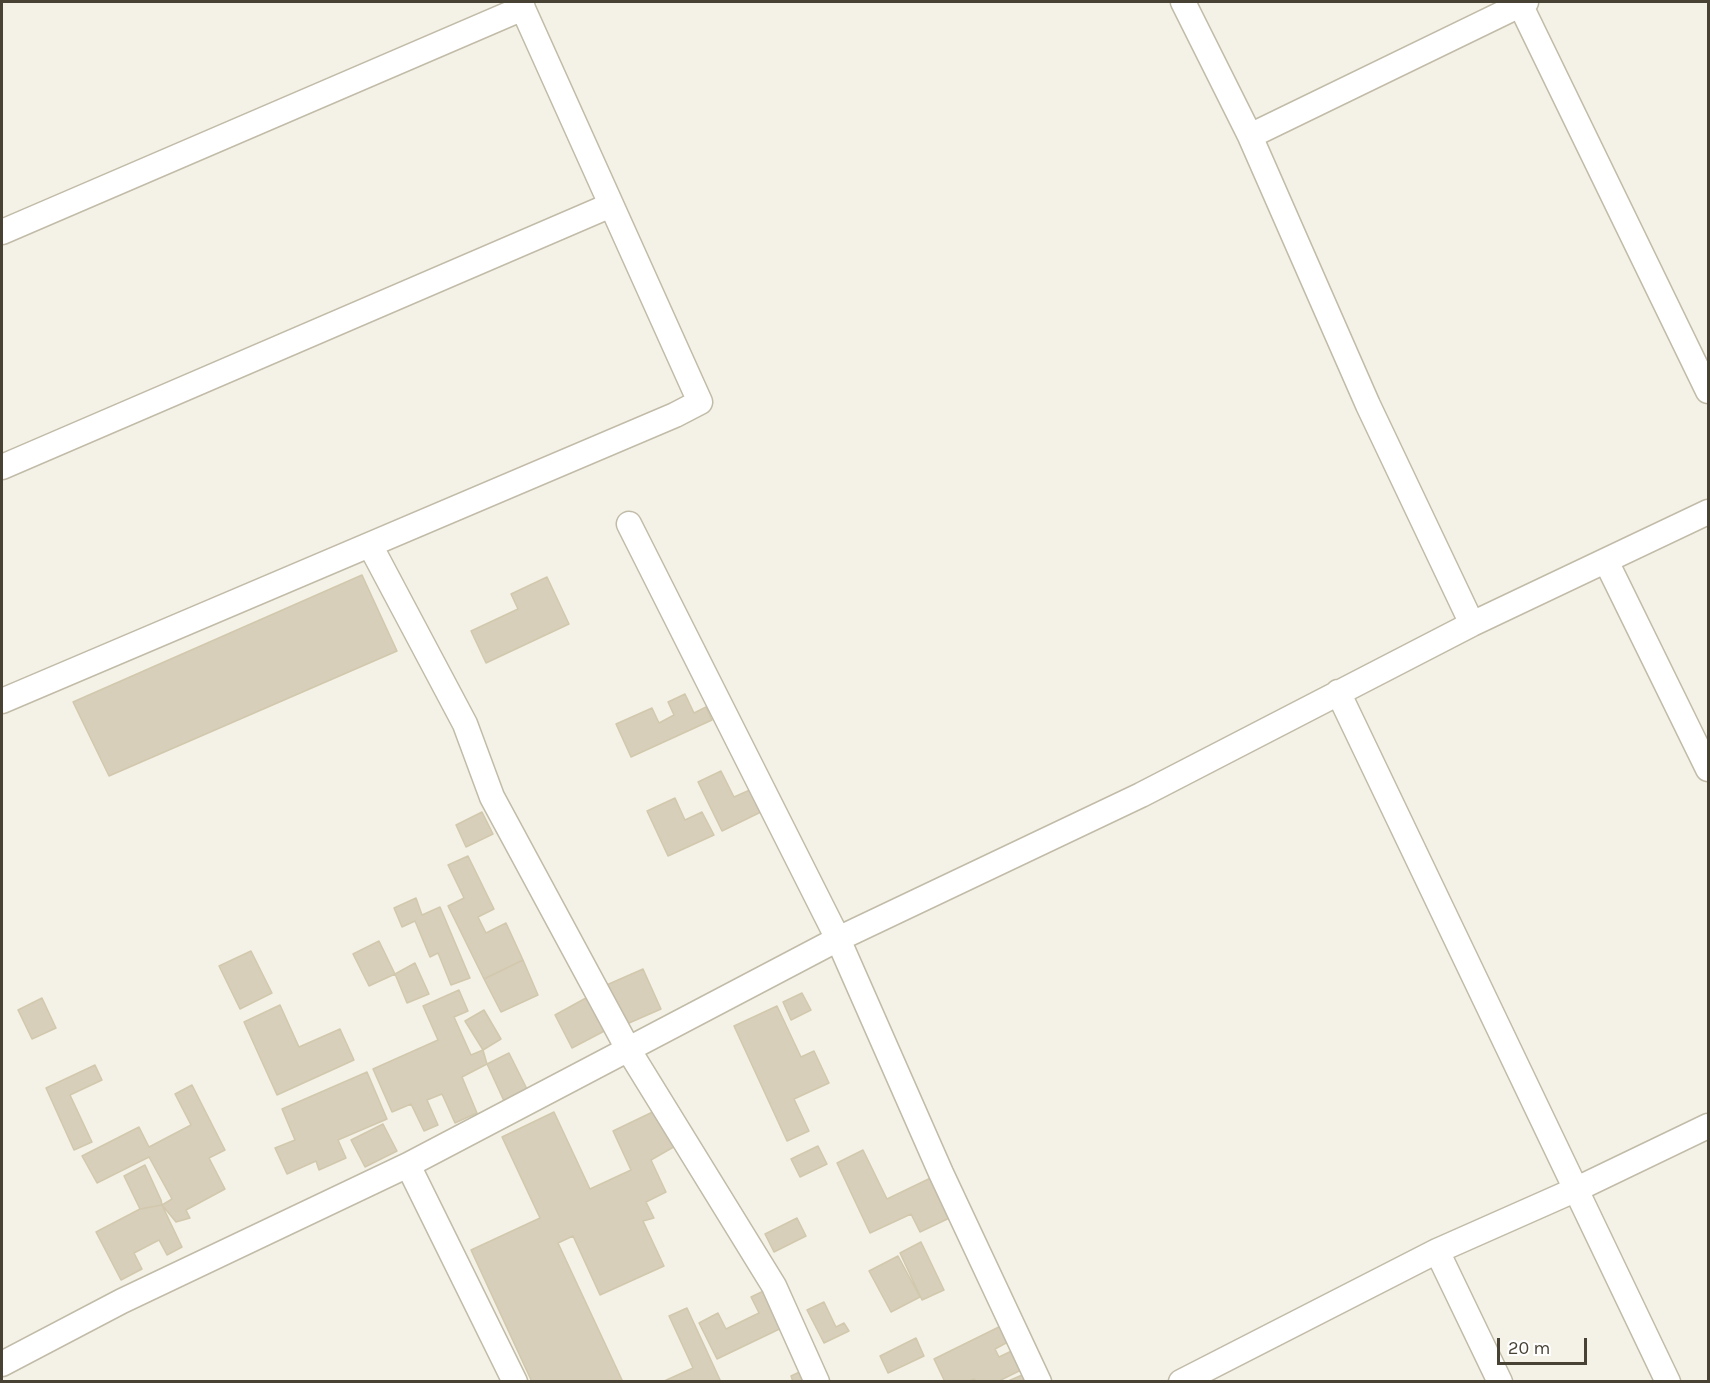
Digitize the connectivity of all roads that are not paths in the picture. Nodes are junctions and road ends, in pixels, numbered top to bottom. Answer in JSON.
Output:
{"nodes":[{"id":1,"x":1183,"y":2,"type":"edge"},
{"id":2,"x":1522,"y":3,"type":"edge"},
{"id":3,"x":522,"y":5,"type":"edge"},
{"id":4,"x":1250,"y":136,"type":"junction"},
{"id":5,"x":611,"y":205,"type":"junction"},
{"id":6,"x":2,"y":232,"type":"edge"},
{"id":7,"x":1708,"y":391,"type":"edge"},
{"id":8,"x":2,"y":467,"type":"edge"},
{"id":9,"x":1708,"y":512,"type":"edge"},
{"id":10,"x":629,"y":524,"type":"dead end"},
{"id":11,"x":370,"y":545,"type":"junction"},
{"id":12,"x":1606,"y":561,"type":"junction"},
{"id":13,"x":1472,"y":624,"type":"junction"},
{"id":14,"x":1338,"y":692,"type":"junction"},
{"id":15,"x":2,"y":701,"type":"edge"},
{"id":16,"x":1708,"y":769,"type":"edge"},
{"id":17,"x":838,"y":939,"type":"junction"},
{"id":18,"x":627,"y":1049,"type":"junction"},
{"id":19,"x":1708,"y":1126,"type":"edge"},
{"id":20,"x":408,"y":1165,"type":"junction"},
{"id":21,"x":1576,"y":1189,"type":"junction"},
{"id":22,"x":1437,"y":1251,"type":"junction"},
{"id":23,"x":2,"y":1364,"type":"edge"},
{"id":24,"x":515,"y":1382,"type":"edge"},
{"id":25,"x":817,"y":1382,"type":"edge"},
{"id":26,"x":1039,"y":1382,"type":"edge"},
{"id":27,"x":1181,"y":1382,"type":"edge"},
{"id":28,"x":1500,"y":1382,"type":"edge"},
{"id":29,"x":1668,"y":1382,"type":"edge"}],
"edges":[{"from":1,"to":4,"type":"street"},
{"from":2,"to":4,"type":"street"},
{"from":2,"to":7,"type":"street"},
{"from":3,"to":5,"type":"street"},
{"from":3,"to":6,"type":"street"},
{"from":4,"to":13,"type":"street"},
{"from":5,"to":8,"type":"street"},
{"from":5,"to":11,"type":"street"},
{"from":9,"to":12,"type":"street"},
{"from":10,"to":17,"type":"street"},
{"from":11,"to":15,"type":"street"},
{"from":11,"to":18,"type":"street"},
{"from":12,"to":13,"type":"street"},
{"from":12,"to":16,"type":"street"},
{"from":13,"to":14,"type":"street"},
{"from":14,"to":17,"type":"street"},
{"from":14,"to":21,"type":"street"},
{"from":17,"to":18,"type":"street"},
{"from":17,"to":26,"type":"street"},
{"from":18,"to":20,"type":"street"},
{"from":18,"to":25,"type":"street"},
{"from":19,"to":21,"type":"street"},
{"from":20,"to":23,"type":"street"},
{"from":20,"to":24,"type":"street"},
{"from":21,"to":22,"type":"street"},
{"from":21,"to":29,"type":"street"},
{"from":22,"to":27,"type":"street"},
{"from":22,"to":28,"type":"street"}]}
